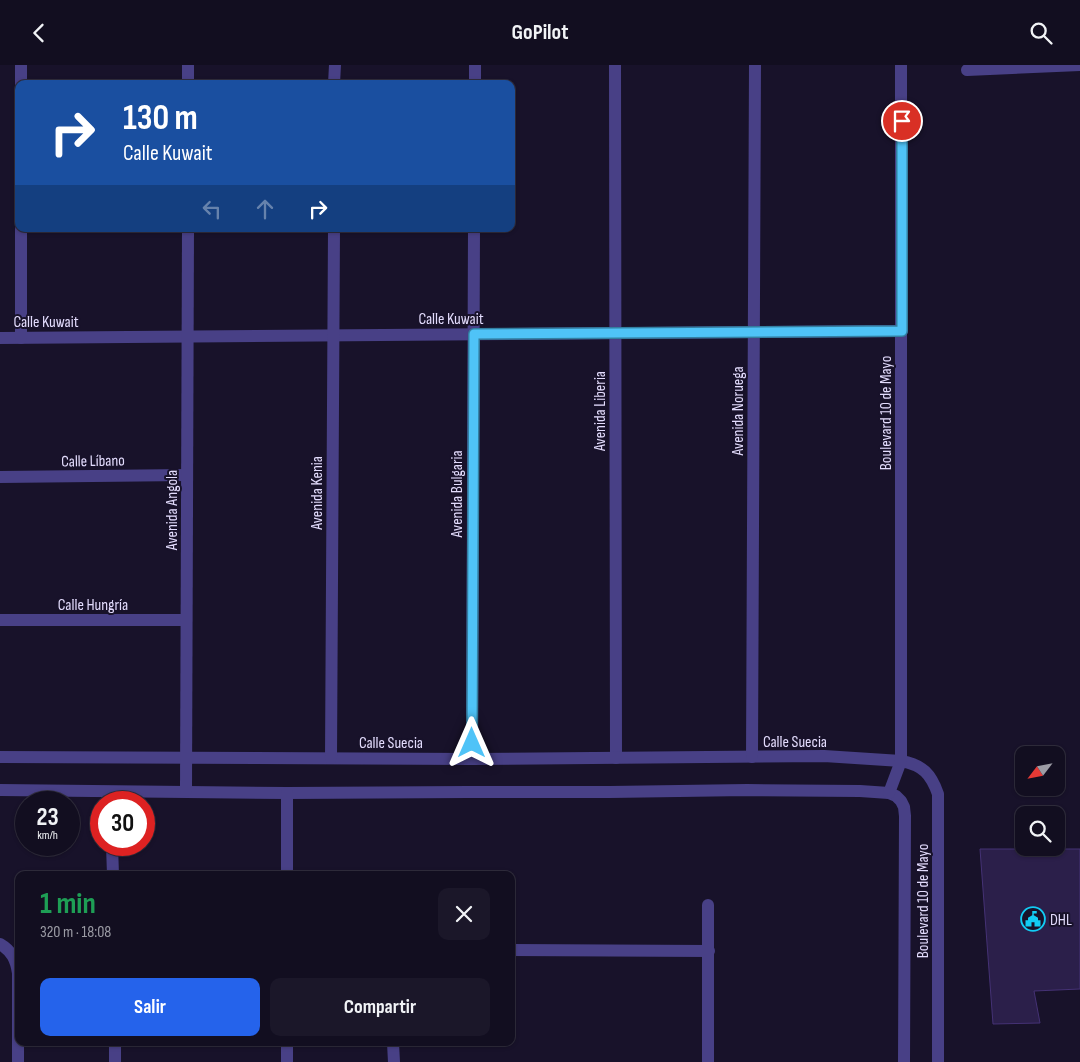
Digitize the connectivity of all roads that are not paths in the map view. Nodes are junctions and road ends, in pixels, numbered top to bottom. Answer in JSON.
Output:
{"nodes":[{"id":1,"x":21,"y":65,"type":"edge"},
{"id":2,"x":188,"y":65,"type":"edge"},
{"id":3,"x":335,"y":65,"type":"edge"},
{"id":4,"x":475,"y":65,"type":"edge"},
{"id":5,"x":615,"y":65,"type":"edge"},
{"id":6,"x":755,"y":65,"type":"edge"},
{"id":7,"x":901,"y":65,"type":"edge"},
{"id":8,"x":1080,"y":65,"type":"edge"},
{"id":9,"x":967,"y":69,"type":"dead end"},
{"id":10,"x":21,"y":80,"type":"edge"},
{"id":11,"x":188,"y":80,"type":"edge"},
{"id":12,"x":334,"y":80,"type":"edge"},
{"id":13,"x":475,"y":80,"type":"edge"},
{"id":14,"x":21,"y":232,"type":"edge"},
{"id":15,"x":188,"y":232,"type":"edge"},
{"id":16,"x":334,"y":232,"type":"edge"},
{"id":17,"x":474,"y":232,"type":"edge"},
{"id":18,"x":902,"y":331,"type":"junction"},
{"id":19,"x":754,"y":332,"type":"junction"},
{"id":20,"x":615,"y":333,"type":"junction"},
{"id":21,"x":474,"y":334,"type":"junction"},
{"id":22,"x":333,"y":335,"type":"junction"},
{"id":23,"x":187,"y":336,"type":"junction"},
{"id":24,"x":0,"y":338,"type":"edge"},
{"id":25,"x":21,"y":338,"type":"junction"},
{"id":26,"x":187,"y":475,"type":"junction"},
{"id":27,"x":0,"y":477,"type":"edge"},
{"id":28,"x":0,"y":620,"type":"edge"},
{"id":29,"x":186,"y":620,"type":"junction"},
{"id":30,"x":0,"y":757,"type":"edge"},
{"id":31,"x":186,"y":757,"type":"junction"},
{"id":32,"x":752,"y":757,"type":"junction"},
{"id":33,"x":331,"y":758,"type":"junction"},
{"id":34,"x":616,"y":758,"type":"junction"},
{"id":35,"x":472,"y":759,"type":"junction"},
{"id":36,"x":901,"y":761,"type":"junction"},
{"id":37,"x":0,"y":790,"type":"edge"},
{"id":38,"x":186,"y":791,"type":"junction"},
{"id":39,"x":287,"y":793,"type":"junction"},
{"id":40,"x":890,"y":793,"type":"junction"},
{"id":41,"x":155,"y":794,"type":"edge"},
{"id":42,"x":90,"y":796,"type":"edge"},
{"id":43,"x":112,"y":856,"type":"edge"},
{"id":44,"x":113,"y":871,"type":"edge"},
{"id":45,"x":287,"y":871,"type":"edge"},
{"id":46,"x":708,"y":905,"type":"dead end"},
{"id":47,"x":0,"y":944,"type":"edge"},
{"id":48,"x":515,"y":950,"type":"edge"},
{"id":49,"x":709,"y":951,"type":"junction"},
{"id":50,"x":15,"y":960,"type":"edge"},
{"id":51,"x":18,"y":1046,"type":"edge"},
{"id":52,"x":115,"y":1046,"type":"edge"},
{"id":53,"x":287,"y":1046,"type":"edge"},
{"id":54,"x":393,"y":1046,"type":"edge"},
{"id":55,"x":18,"y":1062,"type":"edge"},
{"id":56,"x":115,"y":1062,"type":"edge"},
{"id":57,"x":287,"y":1062,"type":"edge"},
{"id":58,"x":394,"y":1062,"type":"edge"},
{"id":59,"x":708,"y":1062,"type":"edge"},
{"id":60,"x":904,"y":1062,"type":"edge"},
{"id":61,"x":938,"y":1062,"type":"edge"}],
"edges":[{"from":1,"to":10,"type":"street"},
{"from":2,"to":11,"type":"street"},
{"from":3,"to":12,"type":"street"},
{"from":4,"to":13,"type":"street"},
{"from":5,"to":20,"type":"street","name":"Avenida Liberia"},
{"from":6,"to":19,"type":"street","name":"Avenida Noruega"},
{"from":7,"to":18,"type":"street","name":"Boulevard 10 de Mayo"},
{"from":8,"to":9,"type":"street"},
{"from":14,"to":25,"type":"street"},
{"from":15,"to":23,"type":"street","name":"Avenida Angola"},
{"from":16,"to":22,"type":"street","name":"Avenida Kenia"},
{"from":17,"to":21,"type":"street","name":"Avenida Bulgaria"},
{"from":18,"to":19,"type":"street","name":"Calle Kuwait"},
{"from":18,"to":36,"type":"street","name":"Boulevard 10 de Mayo"},
{"from":19,"to":20,"type":"street","name":"Calle Kuwait"},
{"from":19,"to":32,"type":"street","name":"Avenida Noruega"},
{"from":20,"to":21,"type":"street","name":"Calle Kuwait"},
{"from":20,"to":34,"type":"street","name":"Avenida Liberia"},
{"from":21,"to":22,"type":"street","name":"Calle Kuwait"},
{"from":21,"to":35,"type":"street","name":"Avenida Bulgaria"},
{"from":22,"to":23,"type":"street","name":"Calle Kuwait"},
{"from":22,"to":33,"type":"street","name":"Avenida Kenia"},
{"from":23,"to":25,"type":"street","name":"Calle Kuwait"},
{"from":23,"to":26,"type":"street","name":"Avenida Angola"},
{"from":24,"to":25,"type":"street","name":"Calle Kuwait"},
{"from":26,"to":27,"type":"street","name":"Calle Líbano"},
{"from":26,"to":29,"type":"street","name":"Avenida Angola"},
{"from":28,"to":29,"type":"street","name":"Calle Hungría"},
{"from":29,"to":31,"type":"street","name":"Avenida Angola"},
{"from":30,"to":31,"type":"street","name":"Calle Suecia"},
{"from":31,"to":33,"type":"street","name":"Calle Suecia"},
{"from":31,"to":38,"type":"street","name":"Avenida Angola"},
{"from":32,"to":34,"type":"street","name":"Calle Suecia"},
{"from":32,"to":36,"type":"street","name":"Calle Suecia"},
{"from":33,"to":35,"type":"street","name":"Calle Suecia"},
{"from":34,"to":35,"type":"street","name":"Calle Suecia"},
{"from":36,"to":40,"type":"street","name":"Boulevard 10 de Mayo"},
{"from":36,"to":61,"type":"street","name":"Boulevard 10 de Mayo"},
{"from":37,"to":42,"type":"street"},
{"from":38,"to":39,"type":"street"},
{"from":38,"to":41,"type":"street"},
{"from":39,"to":40,"type":"street"},
{"from":39,"to":45,"type":"street"},
{"from":40,"to":60,"type":"street","name":"Boulevard 10 de Mayo"},
{"from":43,"to":44,"type":"street"},
{"from":46,"to":49,"type":"street"},
{"from":47,"to":50,"type":"street"},
{"from":48,"to":49,"type":"street"},
{"from":49,"to":59,"type":"street"},
{"from":51,"to":55,"type":"street"},
{"from":52,"to":56,"type":"street"},
{"from":53,"to":57,"type":"street"},
{"from":54,"to":58,"type":"street"}]}
